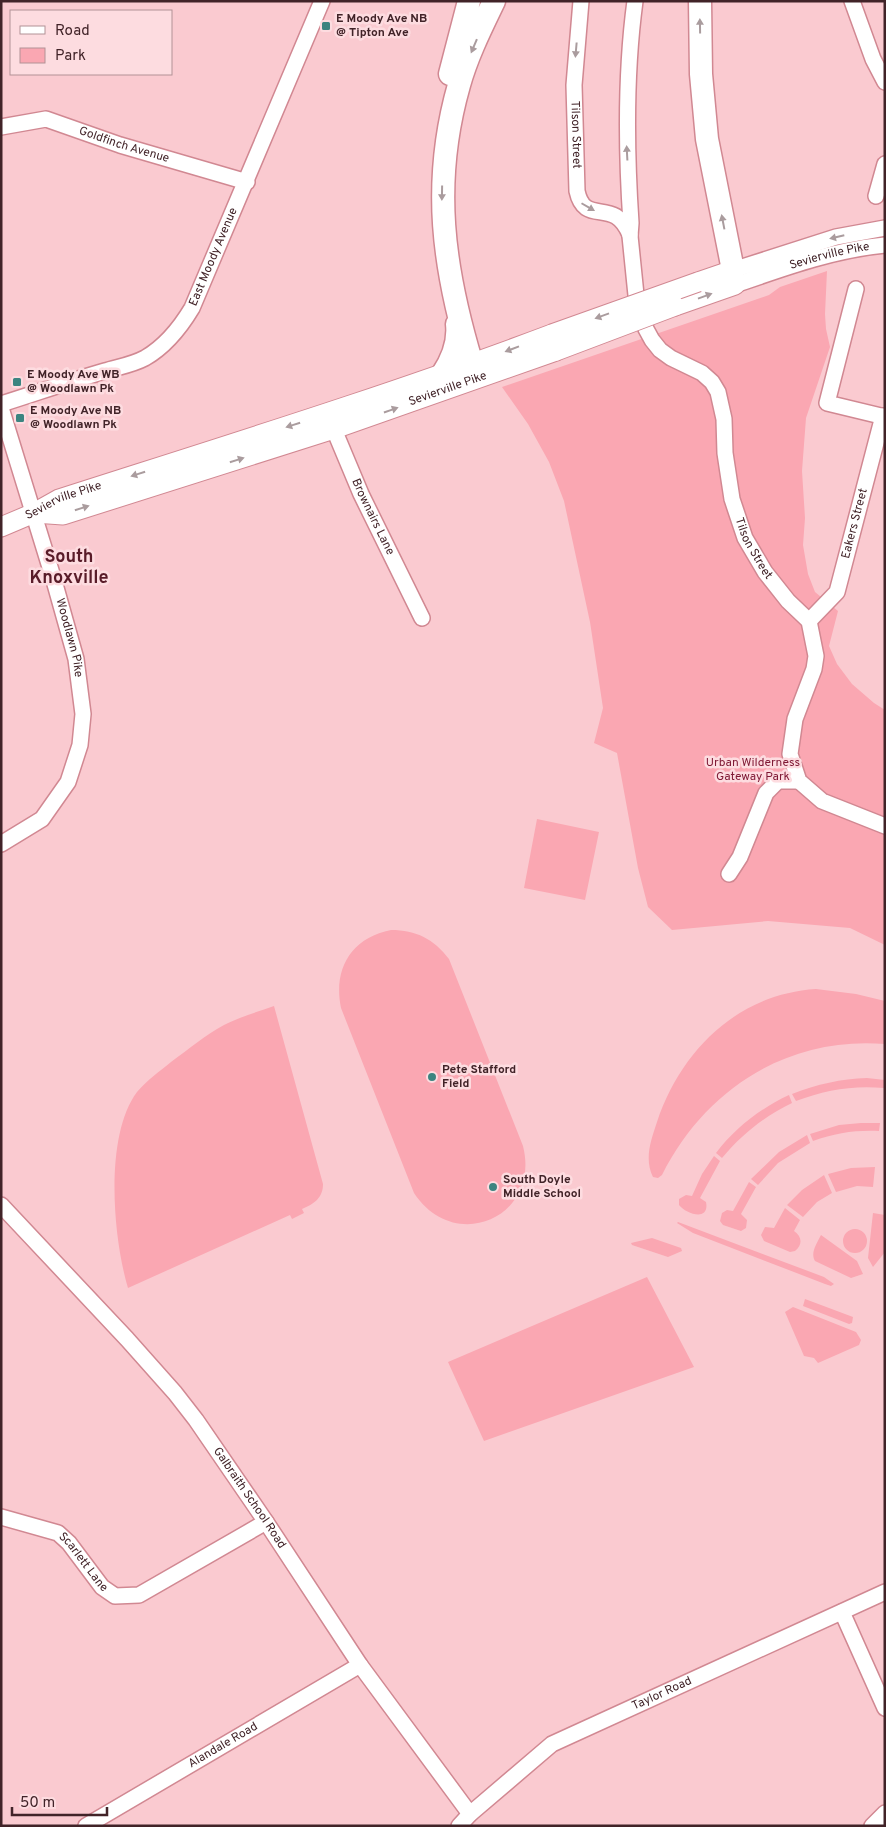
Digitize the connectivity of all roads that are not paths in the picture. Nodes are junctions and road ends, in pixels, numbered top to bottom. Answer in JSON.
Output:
{"nodes":[{"id":1,"x":469,"y":1,"type":"edge"},
{"id":2,"x":494,"y":1,"type":"edge"},
{"id":3,"x":581,"y":1,"type":"edge"},
{"id":4,"x":635,"y":1,"type":"edge"},
{"id":5,"x":700,"y":1,"type":"edge"},
{"id":6,"x":852,"y":1,"type":"edge"},
{"id":7,"x":320,"y":2,"type":"edge"},
{"id":8,"x":885,"y":82,"type":"edge"},
{"id":9,"x":1,"y":127,"type":"edge"},
{"id":10,"x":445,"y":144,"type":"junction"},
{"id":11,"x":885,"y":164,"type":"edge"},
{"id":12,"x":247,"y":182,"type":"junction"},
{"id":13,"x":629,"y":191,"type":"junction"},
{"id":14,"x":876,"y":196,"type":"dead end"},
{"id":15,"x":611,"y":212,"type":"junction"},
{"id":16,"x":885,"y":228,"type":"edge"},
{"id":17,"x":630,"y":236,"type":"junction"},
{"id":18,"x":885,"y":245,"type":"edge"},
{"id":19,"x":734,"y":277,"type":"junction"},
{"id":20,"x":856,"y":289,"type":"dead end"},
{"id":21,"x":455,"y":303,"type":"junction"},
{"id":22,"x":554,"y":342,"type":"junction"},
{"id":23,"x":475,"y":372,"type":"junction"},
{"id":24,"x":442,"y":375,"type":"junction"},
{"id":25,"x":1,"y":406,"type":"edge"},
{"id":26,"x":884,"y":416,"type":"edge"},
{"id":27,"x":331,"y":421,"type":"junction"},
{"id":28,"x":34,"y":513,"type":"junction"},
{"id":29,"x":1,"y":527,"type":"edge"},
{"id":30,"x":422,"y":618,"type":"dead end"},
{"id":31,"x":810,"y":620,"type":"junction"},
{"id":32,"x":799,"y":781,"type":"junction"},
{"id":33,"x":885,"y":826,"type":"edge"},
{"id":34,"x":1,"y":844,"type":"edge"},
{"id":35,"x":729,"y":874,"type":"dead end"},
{"id":36,"x":1,"y":1205,"type":"edge"},
{"id":37,"x":1,"y":1517,"type":"edge"},
{"id":38,"x":266,"y":1522,"type":"junction"},
{"id":39,"x":885,"y":1592,"type":"edge"},
{"id":40,"x":842,"y":1612,"type":"junction"},
{"id":41,"x":360,"y":1665,"type":"junction"},
{"id":42,"x":885,"y":1708,"type":"edge"},
{"id":43,"x":885,"y":1812,"type":"edge"},
{"id":44,"x":470,"y":1814,"type":"junction"},
{"id":45,"x":86,"y":1826,"type":"edge"},
{"id":46,"x":459,"y":1826,"type":"edge"},
{"id":47,"x":872,"y":1826,"type":"edge"}],
"edges":[{"from":1,"to":10,"type":"highway"},
{"from":2,"to":10,"type":"highway","one_way":true},
{"from":3,"to":15,"type":"street","name":"Tilson Street","one_way":true},
{"from":13,"to":4,"type":"street","name":"Tilson Street","one_way":true},
{"from":19,"to":5,"type":"highway","one_way":true},
{"from":6,"to":8,"type":"street"},
{"from":7,"to":12,"type":"street","name":"East Moody Avenue"},
{"from":9,"to":12,"type":"street","name":"Goldfinch Avenue"},
{"from":10,"to":21,"type":"highway","one_way":true},
{"from":11,"to":14,"type":"street"},
{"from":12,"to":25,"type":"street","name":"East Moody Avenue"},
{"from":13,"to":15,"type":"street"},
{"from":13,"to":17,"type":"street","name":"Tilson Street"},
{"from":15,"to":17,"type":"street","name":"Tilson Street"},
{"from":16,"to":19,"type":"street","name":"Sevierville Pike","one_way":true},
{"from":17,"to":31,"type":"street","name":"Tilson Street"},
{"from":18,"to":19,"type":"street","name":"Sevierville Pike"},
{"from":22,"to":19,"type":"main road","name":"Sevierville Pike","one_way":true,"bridge":true},
{"from":19,"to":22,"type":"main road","name":"Sevierville Pike","one_way":true,"bridge":true},
{"from":20,"to":26,"type":"street"},
{"from":21,"to":23,"type":"highway"},
{"from":21,"to":24,"type":"highway"},
{"from":22,"to":23,"type":"main road","name":"Sevierville Pike"},
{"from":23,"to":24,"type":"main road","name":"Sevierville Pike"},
{"from":27,"to":23,"type":"main road","name":"Sevierville Pike","one_way":true},
{"from":24,"to":27,"type":"main road","name":"Sevierville Pike"},
{"from":25,"to":28,"type":"street","name":"Woodlawn Pike"},
{"from":26,"to":31,"type":"street","name":"Eakers Street"},
{"from":27,"to":28,"type":"main road","name":"Sevierville Pike"},
{"from":27,"to":30,"type":"street","name":"Brownairs Lane"},
{"from":28,"to":29,"type":"main road"},
{"from":28,"to":34,"type":"street","name":"Woodlawn Pike"},
{"from":31,"to":32,"type":"street"},
{"from":32,"to":33,"type":"street"},
{"from":32,"to":35,"type":"street"},
{"from":36,"to":38,"type":"street","name":"Galbraith School Road"},
{"from":37,"to":38,"type":"street","name":"Scarlett Lane"},
{"from":38,"to":41,"type":"street","name":"Galbraith School Road"},
{"from":39,"to":40,"type":"street","name":"Taylor Road"},
{"from":40,"to":42,"type":"street"},
{"from":40,"to":44,"type":"street","name":"Taylor Road"},
{"from":41,"to":44,"type":"street","name":"Galbraith School Road"},
{"from":41,"to":45,"type":"street","name":"Alandale Road"},
{"from":43,"to":47,"type":"street"},
{"from":44,"to":46,"type":"street","name":"Taylor Road"}]}
